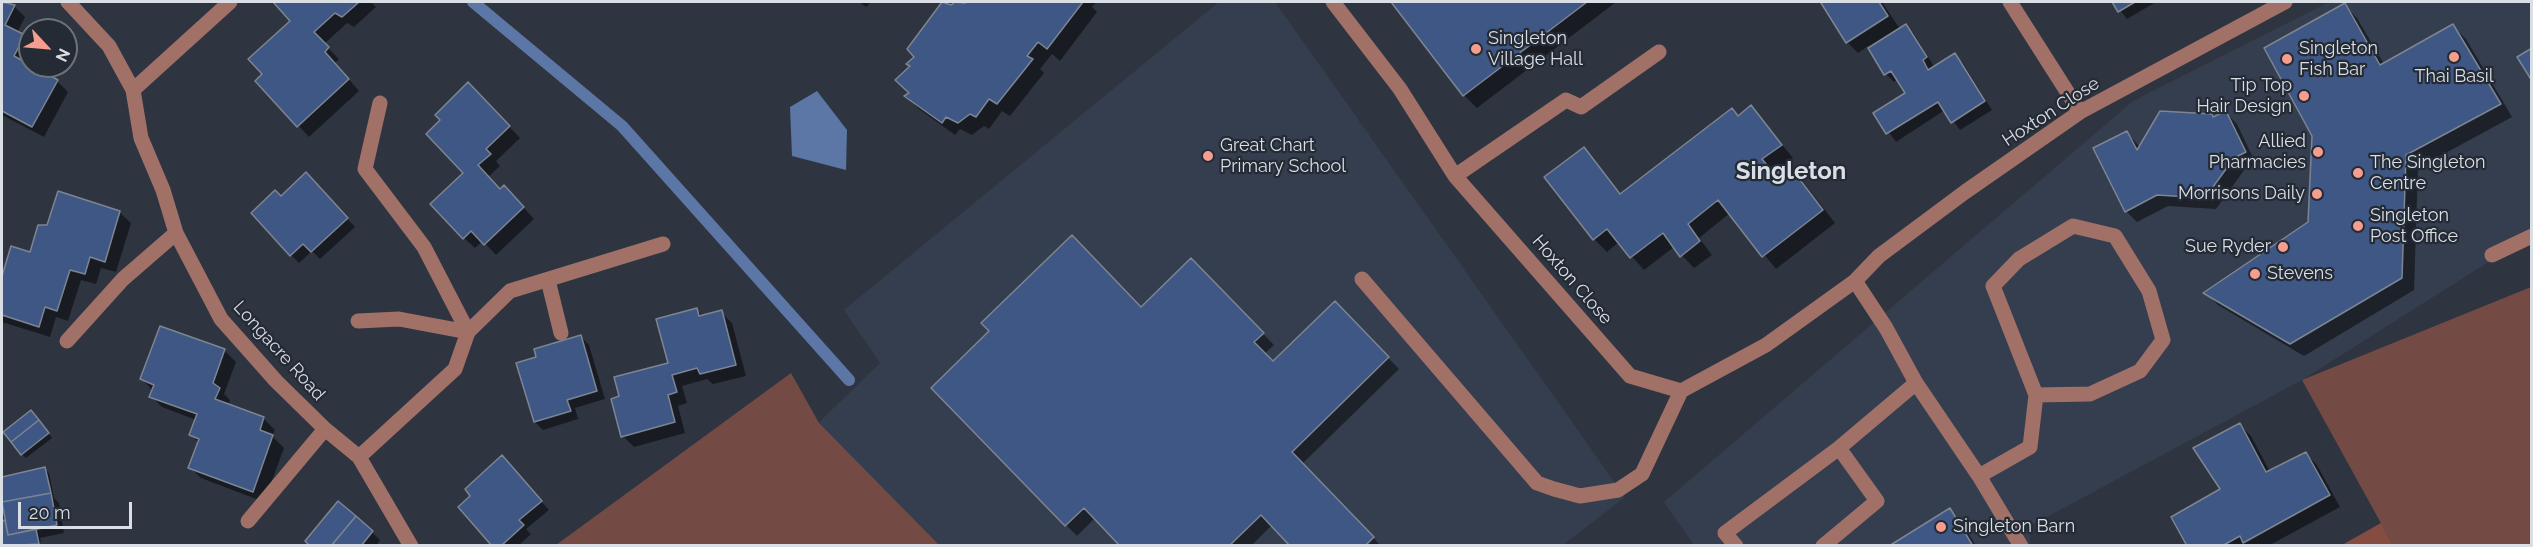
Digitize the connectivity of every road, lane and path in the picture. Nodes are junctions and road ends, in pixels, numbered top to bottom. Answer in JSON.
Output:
{"nodes":[{"id":1,"x":68,"y":2,"type":"edge"},
{"id":2,"x":230,"y":2,"type":"edge"},
{"id":3,"x":1333,"y":2,"type":"edge"},
{"id":4,"x":2010,"y":2,"type":"edge"},
{"id":5,"x":2285,"y":2,"type":"edge"},
{"id":6,"x":1659,"y":52,"type":"dead end"},
{"id":7,"x":133,"y":90,"type":"junction"},
{"id":8,"x":380,"y":103,"type":"dead end"},
{"id":9,"x":2080,"y":112,"type":"junction"},
{"id":10,"x":1455,"y":176,"type":"junction"},
{"id":11,"x":176,"y":232,"type":"junction"},
{"id":12,"x":2532,"y":236,"type":"edge"},
{"id":13,"x":663,"y":244,"type":"dead end"},
{"id":14,"x":2492,"y":255,"type":"dead end"},
{"id":15,"x":548,"y":279,"type":"junction"},
{"id":16,"x":1362,"y":279,"type":"dead end"},
{"id":17,"x":1855,"y":281,"type":"junction"},
{"id":18,"x":358,"y":321,"type":"dead end"},
{"id":19,"x":468,"y":332,"type":"junction"},
{"id":20,"x":561,"y":333,"type":"dead end"},
{"id":21,"x":68,"y":341,"type":"dead end"},
{"id":22,"x":1916,"y":383,"type":"junction"},
{"id":23,"x":1681,"y":391,"type":"junction"},
{"id":24,"x":2037,"y":395,"type":"junction"},
{"id":25,"x":325,"y":429,"type":"junction"},
{"id":26,"x":1839,"y":448,"type":"junction"},
{"id":27,"x":359,"y":457,"type":"junction"},
{"id":28,"x":1979,"y":476,"type":"junction"},
{"id":29,"x":248,"y":521,"type":"dead end"},
{"id":30,"x":411,"y":546,"type":"edge"},
{"id":31,"x":1736,"y":546,"type":"edge"},
{"id":32,"x":1823,"y":546,"type":"edge"},
{"id":33,"x":2021,"y":546,"type":"edge"}],
"edges":[{"from":1,"to":7,"type":"street","name":"Longacre Road"},
{"from":2,"to":7,"type":"street"},
{"from":3,"to":10,"type":"street","name":"Hoxton Close"},
{"from":4,"to":9,"type":"street"},
{"from":5,"to":9,"type":"street","name":"Hoxton Close"},
{"from":6,"to":10,"type":"street"},
{"from":7,"to":11,"type":"street","name":"Longacre Road"},
{"from":8,"to":19,"type":"street"},
{"from":9,"to":17,"type":"street","name":"Hoxton Close"},
{"from":10,"to":23,"type":"street","name":"Hoxton Close"},
{"from":11,"to":21,"type":"street"},
{"from":11,"to":25,"type":"street","name":"Longacre Road"},
{"from":12,"to":14,"type":"street"},
{"from":13,"to":15,"type":"street"},
{"from":15,"to":19,"type":"street"},
{"from":15,"to":20,"type":"street"},
{"from":16,"to":23,"type":"street"},
{"from":17,"to":22,"type":"street"},
{"from":17,"to":23,"type":"street","name":"Hoxton Close"},
{"from":18,"to":19,"type":"street"},
{"from":19,"to":27,"type":"street"},
{"from":22,"to":26,"type":"street"},
{"from":22,"to":28,"type":"street"},
{"from":24,"to":24,"type":"street"},
{"from":24,"to":28,"type":"street"},
{"from":25,"to":27,"type":"street","name":"Longacre Road"},
{"from":25,"to":29,"type":"street"},
{"from":26,"to":31,"type":"street"},
{"from":26,"to":32,"type":"street"},
{"from":27,"to":30,"type":"street","name":"Longacre Road"},
{"from":28,"to":33,"type":"street"}]}
